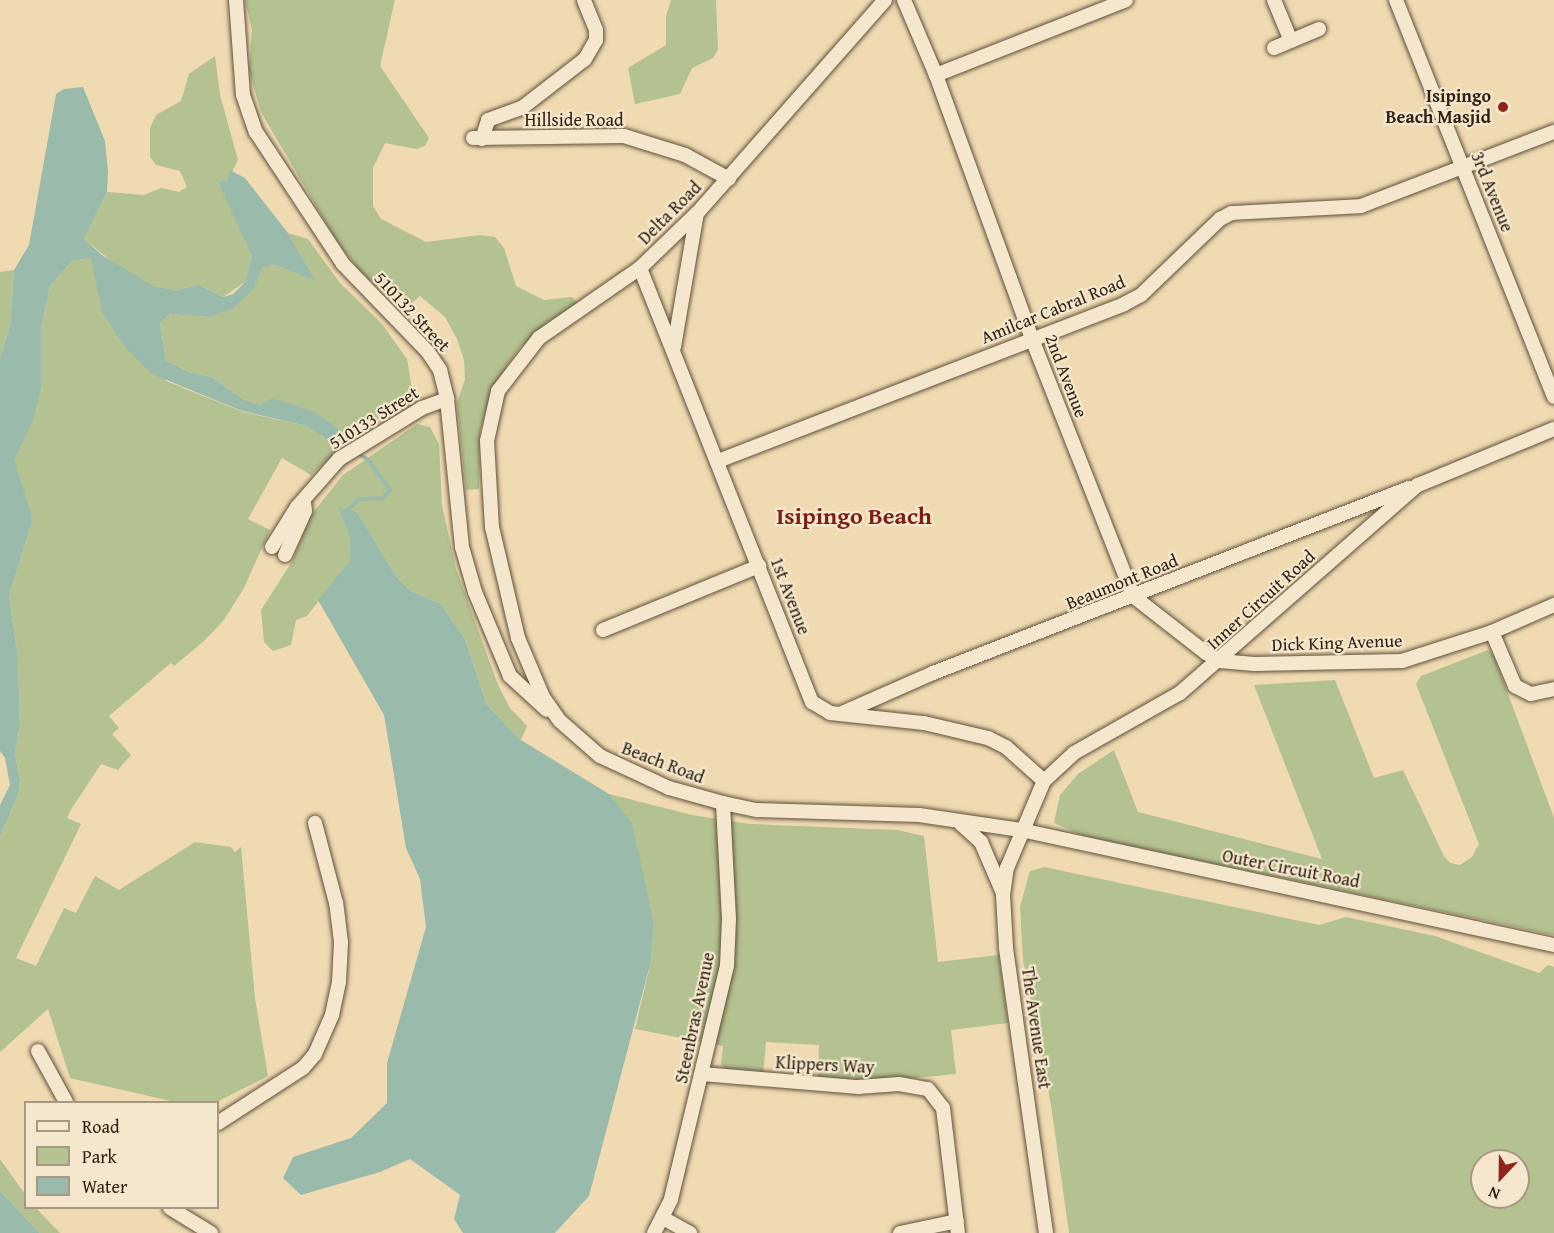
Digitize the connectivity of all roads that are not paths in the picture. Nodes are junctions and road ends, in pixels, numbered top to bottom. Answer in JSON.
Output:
{"nodes":[{"id":1,"x":584,"y":0,"type":"edge"},
{"id":2,"x":885,"y":0,"type":"edge"},
{"id":3,"x":903,"y":0,"type":"edge"},
{"id":4,"x":1126,"y":0,"type":"edge"},
{"id":5,"x":1274,"y":0,"type":"edge"},
{"id":6,"x":1396,"y":0,"type":"edge"},
{"id":7,"x":235,"y":1,"type":"edge"},
{"id":8,"x":1319,"y":29,"type":"dead end"},
{"id":9,"x":1291,"y":41,"type":"junction"},
{"id":10,"x":1274,"y":48,"type":"dead end"},
{"id":11,"x":936,"y":75,"type":"junction"},
{"id":12,"x":1554,"y":132,"type":"edge"},
{"id":13,"x":1462,"y":167,"type":"junction"},
{"id":14,"x":729,"y":179,"type":"junction"},
{"id":15,"x":697,"y":213,"type":"junction"},
{"id":16,"x":640,"y":268,"type":"junction"},
{"id":17,"x":1032,"y":339,"type":"junction"},
{"id":18,"x":674,"y":349,"type":"junction"},
{"id":19,"x":1554,"y":397,"type":"edge"},
{"id":20,"x":447,"y":399,"type":"junction"},
{"id":21,"x":1554,"y":429,"type":"edge"},
{"id":22,"x":486,"y":441,"type":"joint"},
{"id":23,"x":718,"y":461,"type":"junction"},
{"id":24,"x":1418,"y":485,"type":"junction"},
{"id":25,"x":304,"y":503,"type":"junction"},
{"id":26,"x":272,"y":548,"type":"dead end"},
{"id":27,"x":285,"y":555,"type":"dead end"},
{"id":28,"x":759,"y":566,"type":"junction"},
{"id":29,"x":1133,"y":596,"type":"junction"},
{"id":30,"x":1554,"y":605,"type":"edge"},
{"id":31,"x":603,"y":630,"type":"dead end"},
{"id":32,"x":1492,"y":632,"type":"junction"},
{"id":33,"x":1220,"y":661,"type":"junction"},
{"id":34,"x":1554,"y":689,"type":"edge"},
{"id":35,"x":840,"y":714,"type":"junction"},
{"id":36,"x":560,"y":721,"type":"junction"},
{"id":37,"x":1044,"y":781,"type":"junction"},
{"id":38,"x":723,"y":803,"type":"junction"},
{"id":39,"x":958,"y":822,"type":"junction"},
{"id":40,"x":315,"y":823,"type":"dead end"},
{"id":41,"x":1021,"y":830,"type":"junction"},
{"id":42,"x":1003,"y":895,"type":"junction"},
{"id":43,"x":1554,"y":945,"type":"edge"},
{"id":44,"x":38,"y":1050,"type":"dead end"},
{"id":45,"x":702,"y":1074,"type":"junction"},
{"id":46,"x":65,"y":1101,"type":"edge"},
{"id":47,"x":219,"y":1122,"type":"edge"},
{"id":48,"x":172,"y":1209,"type":"edge"},
{"id":49,"x":663,"y":1218,"type":"junction"},
{"id":50,"x":957,"y":1227,"type":"edge"},
{"id":51,"x":211,"y":1233,"type":"edge"},
{"id":52,"x":654,"y":1233,"type":"edge"},
{"id":53,"x":690,"y":1233,"type":"edge"},
{"id":54,"x":900,"y":1233,"type":"edge"},
{"id":55,"x":1046,"y":1233,"type":"edge"}],
"edges":[{"from":1,"to":14,"type":"street","name":"Hillside Road"},
{"from":2,"to":14,"type":"street","name":"Delta Road"},
{"from":3,"to":11,"type":"street","name":"2nd Avenue"},
{"from":4,"to":11,"type":"street"},
{"from":5,"to":9,"type":"street"},
{"from":6,"to":13,"type":"street","name":"3rd Avenue"},
{"from":7,"to":20,"type":"street","name":"510132 Street"},
{"from":8,"to":9,"type":"street"},
{"from":9,"to":10,"type":"street"},
{"from":11,"to":17,"type":"street","name":"2nd Avenue"},
{"from":12,"to":13,"type":"street","name":"Amilcar Cabral Road"},
{"from":13,"to":17,"type":"street","name":"Amilcar Cabral Road"},
{"from":13,"to":19,"type":"street","name":"3rd Avenue"},
{"from":14,"to":15,"type":"street","name":"Delta Road"},
{"from":15,"to":16,"type":"street","name":"Delta Road"},
{"from":15,"to":18,"type":"street"},
{"from":16,"to":18,"type":"street","name":"1st Avenue"},
{"from":16,"to":22,"type":"street","name":"Delta Road"},
{"from":17,"to":23,"type":"street","name":"Amilcar Cabral Road"},
{"from":17,"to":29,"type":"street","name":"2nd Avenue"},
{"from":18,"to":23,"type":"street","name":"1st Avenue"},
{"from":20,"to":25,"type":"street","name":"510133 Street"},
{"from":20,"to":36,"type":"street","name":"510132 Street"},
{"from":21,"to":24,"type":"street","name":"Inner Circuit Road"},
{"from":22,"to":36,"type":"street","name":"Beach Road"},
{"from":23,"to":28,"type":"street","name":"1st Avenue"},
{"from":24,"to":29,"type":"street","name":"Beaumont Road"},
{"from":24,"to":33,"type":"street","name":"Inner Circuit Road"},
{"from":25,"to":26,"type":"street","name":"510133 Street"},
{"from":25,"to":27,"type":"street","name":"510133 Street"},
{"from":28,"to":31,"type":"street"},
{"from":28,"to":35,"type":"street","name":"1st Avenue"},
{"from":29,"to":33,"type":"street","name":"2nd Avenue"},
{"from":29,"to":35,"type":"street","name":"Beaumont Road"},
{"from":30,"to":32,"type":"street","name":"Dick King Avenue"},
{"from":32,"to":33,"type":"street","name":"Dick King Avenue"},
{"from":32,"to":34,"type":"street"},
{"from":33,"to":37,"type":"street","name":"Inner Circuit Road"},
{"from":35,"to":37,"type":"street","name":"1st Avenue"},
{"from":36,"to":38,"type":"street","name":"Beach Road"},
{"from":37,"to":41,"type":"street","name":"Inner Circuit Road"},
{"from":38,"to":39,"type":"street","name":"Beach Road"},
{"from":38,"to":45,"type":"street","name":"Steenbras Avenue"},
{"from":39,"to":41,"type":"street","name":"Beach Road"},
{"from":39,"to":42,"type":"street"},
{"from":40,"to":47,"type":"street"},
{"from":41,"to":42,"type":"street","name":"The Avenue East"},
{"from":41,"to":43,"type":"street","name":"Outer Circuit Road"},
{"from":42,"to":55,"type":"street","name":"The Avenue East"},
{"from":44,"to":46,"type":"street"},
{"from":45,"to":49,"type":"street","name":"Steenbras Avenue"},
{"from":45,"to":50,"type":"street","name":"Klippers Way"},
{"from":48,"to":51,"type":"street"},
{"from":49,"to":52,"type":"street","name":"Steenbras Avenue"},
{"from":49,"to":53,"type":"street"},
{"from":50,"to":54,"type":"street"}]}
